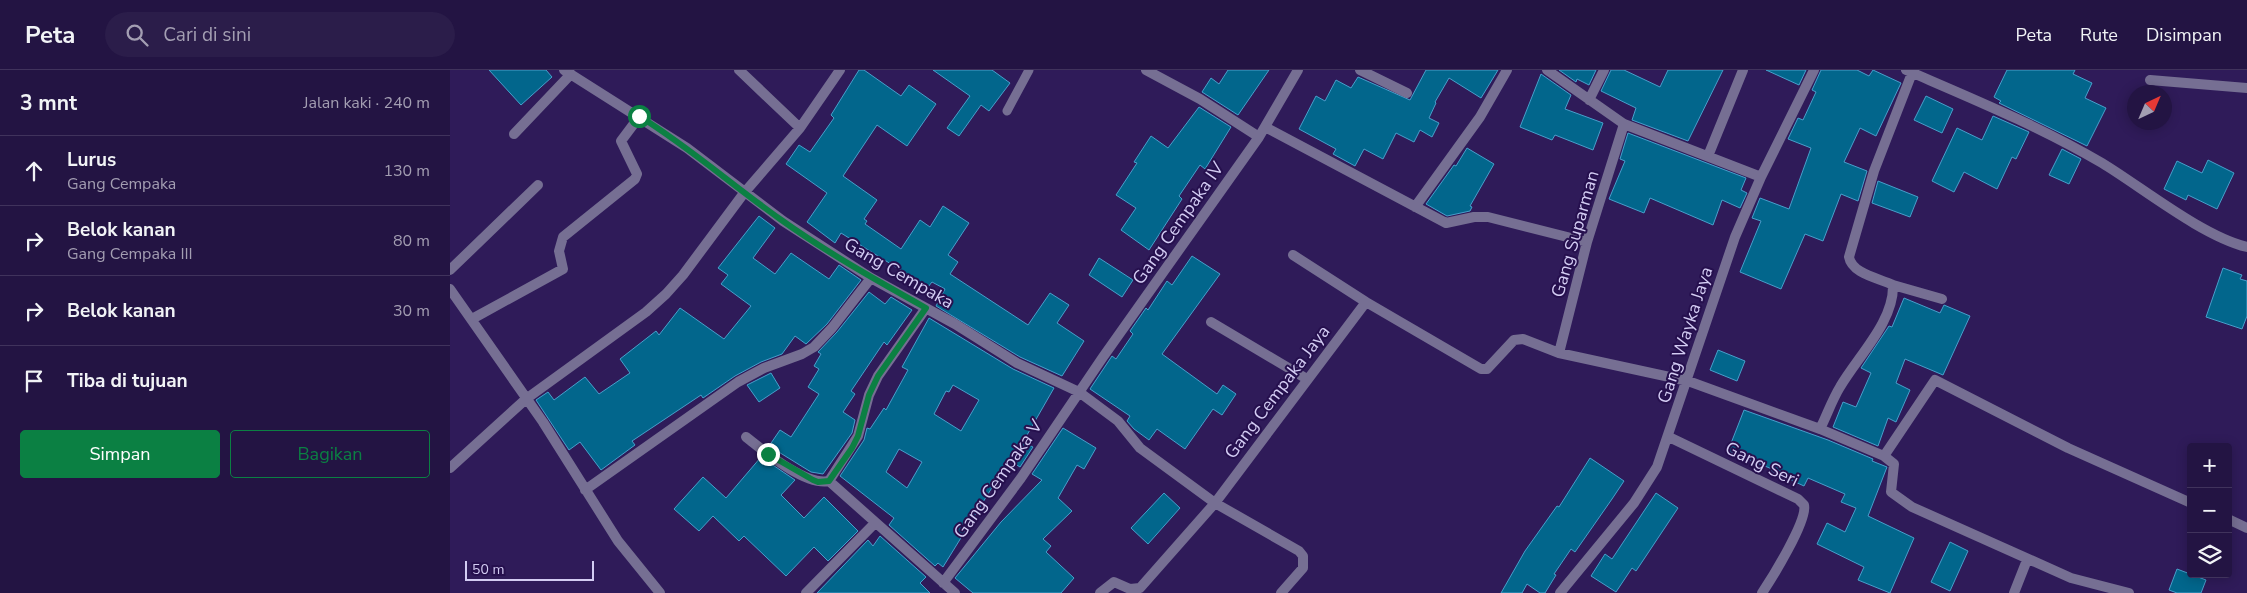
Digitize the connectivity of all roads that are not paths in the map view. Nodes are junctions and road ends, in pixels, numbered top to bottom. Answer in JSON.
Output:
{"nodes":[{"id":1,"x":739,"y":70,"type":"edge"},
{"id":2,"x":840,"y":70,"type":"edge"},
{"id":3,"x":1029,"y":70,"type":"edge"},
{"id":4,"x":1146,"y":70,"type":"edge"},
{"id":5,"x":1298,"y":70,"type":"edge"},
{"id":6,"x":1360,"y":70,"type":"edge"},
{"id":7,"x":1507,"y":70,"type":"edge"},
{"id":8,"x":1547,"y":70,"type":"edge"},
{"id":9,"x":1604,"y":70,"type":"edge"},
{"id":10,"x":1743,"y":70,"type":"edge"},
{"id":11,"x":1814,"y":70,"type":"edge"},
{"id":12,"x":1911,"y":71,"type":"edge"},
{"id":13,"x":568,"y":72,"type":"edge"},
{"id":14,"x":2150,"y":80,"type":"dead end"},
{"id":15,"x":2247,"y":88,"type":"edge"},
{"id":16,"x":1407,"y":93,"type":"dead end"},
{"id":17,"x":1589,"y":100,"type":"junction"},
{"id":18,"x":1007,"y":111,"type":"dead end"},
{"id":19,"x":639,"y":116,"type":"junction"},
{"id":20,"x":1624,"y":124,"type":"junction"},
{"id":21,"x":1265,"y":127,"type":"junction"},
{"id":22,"x":800,"y":128,"type":"junction"},
{"id":23,"x":514,"y":134,"type":"dead end"},
{"id":24,"x":1259,"y":137,"type":"junction"},
{"id":25,"x":1708,"y":156,"type":"junction"},
{"id":26,"x":1761,"y":177,"type":"junction"},
{"id":27,"x":538,"y":185,"type":"dead end"},
{"id":28,"x":744,"y":193,"type":"junction"},
{"id":29,"x":1415,"y":207,"type":"junction"},
{"id":30,"x":1587,"y":242,"type":"junction"},
{"id":31,"x":2247,"y":247,"type":"edge"},
{"id":32,"x":1293,"y":255,"type":"dead end"},
{"id":33,"x":450,"y":270,"type":"edge"},
{"id":34,"x":871,"y":278,"type":"junction"},
{"id":35,"x":1893,"y":284,"type":"junction"},
{"id":36,"x":450,"y":289,"type":"edge"},
{"id":37,"x":1942,"y":299,"type":"dead end"},
{"id":38,"x":1366,"y":302,"type":"junction"},
{"id":39,"x":926,"y":308,"type":"junction"},
{"id":40,"x":472,"y":319,"type":"junction"},
{"id":41,"x":1211,"y":322,"type":"dead end"},
{"id":42,"x":1559,"y":353,"type":"junction"},
{"id":43,"x":1307,"y":379,"type":"junction"},
{"id":44,"x":1688,"y":380,"type":"junction"},
{"id":45,"x":1079,"y":392,"type":"junction"},
{"id":46,"x":526,"y":399,"type":"junction"},
{"id":47,"x":1820,"y":429,"type":"junction"},
{"id":48,"x":1669,"y":436,"type":"junction"},
{"id":49,"x":746,"y":437,"type":"dead end"},
{"id":50,"x":1884,"y":456,"type":"junction"},
{"id":51,"x":450,"y":468,"type":"edge"},
{"id":52,"x":829,"y":481,"type":"junction"},
{"id":53,"x":585,"y":490,"type":"junction"},
{"id":54,"x":2187,"y":501,"type":"edge"},
{"id":55,"x":1215,"y":503,"type":"junction"},
{"id":56,"x":875,"y":522,"type":"junction"},
{"id":57,"x":2232,"y":522,"type":"edge"},
{"id":58,"x":2247,"y":528,"type":"edge"},
{"id":59,"x":2027,"y":560,"type":"junction"},
{"id":60,"x":943,"y":583,"type":"junction"},
{"id":61,"x":660,"y":593,"type":"edge"},
{"id":62,"x":806,"y":593,"type":"edge"},
{"id":63,"x":955,"y":593,"type":"edge"},
{"id":64,"x":1100,"y":593,"type":"edge"},
{"id":65,"x":1281,"y":593,"type":"edge"},
{"id":66,"x":1560,"y":593,"type":"edge"},
{"id":67,"x":1762,"y":593,"type":"edge"},
{"id":68,"x":2014,"y":593,"type":"edge"},
{"id":69,"x":2129,"y":593,"type":"edge"}],
"edges":[{"from":1,"to":22,"type":"street"},
{"from":2,"to":22,"type":"street"},
{"from":3,"to":18,"type":"lane"},
{"from":4,"to":24,"type":"street"},
{"from":5,"to":21,"type":"street","name":"Gang Cempaka IV"},
{"from":6,"to":16,"type":"street"},
{"from":7,"to":29,"type":"street"},
{"from":8,"to":17,"type":"street"},
{"from":9,"to":17,"type":"street"},
{"from":10,"to":25,"type":"street"},
{"from":11,"to":26,"type":"street","name":"Gang Wayka Jaya"},
{"from":12,"to":31,"type":"street"},
{"from":12,"to":35,"type":"street"},
{"from":13,"to":19,"type":"street","name":"Gang Cempaka"},
{"from":13,"to":23,"type":"street"},
{"from":14,"to":15,"type":"street"},
{"from":17,"to":20,"type":"street"},
{"from":19,"to":28,"type":"street","name":"Gang Cempaka"},
{"from":19,"to":40,"type":"street"},
{"from":20,"to":25,"type":"street"},
{"from":20,"to":30,"type":"street","name":"Gang Suparman"},
{"from":21,"to":24,"type":"street","name":"Gang Cempaka IV"},
{"from":21,"to":29,"type":"street"},
{"from":22,"to":28,"type":"street"},
{"from":24,"to":45,"type":"street","name":"Gang Cempaka IV"},
{"from":25,"to":26,"type":"street"},
{"from":26,"to":44,"type":"street","name":"Gang Wayka Jaya"},
{"from":27,"to":33,"type":"street"},
{"from":28,"to":34,"type":"street","name":"Gang Cempaka"},
{"from":28,"to":46,"type":"street"},
{"from":29,"to":30,"type":"street"},
{"from":30,"to":42,"type":"street","name":"Gang Suparman"},
{"from":32,"to":38,"type":"street"},
{"from":34,"to":39,"type":"street","name":"Gang Cempaka"},
{"from":34,"to":53,"type":"street"},
{"from":35,"to":37,"type":"street"},
{"from":35,"to":47,"type":"street"},
{"from":36,"to":40,"type":"street"},
{"from":38,"to":42,"type":"street"},
{"from":38,"to":43,"type":"street","name":"Gang Cempaka Jaya"},
{"from":39,"to":45,"type":"street","name":"Gang Cempaka"},
{"from":39,"to":52,"type":"street"},
{"from":40,"to":46,"type":"street"},
{"from":41,"to":43,"type":"street"},
{"from":42,"to":44,"type":"street"},
{"from":43,"to":55,"type":"street","name":"Gang Cempaka Jaya"},
{"from":44,"to":47,"type":"street"},
{"from":44,"to":48,"type":"street","name":"Gang Wayka Jaya"},
{"from":45,"to":55,"type":"street","name":"Gang Cempaka"},
{"from":45,"to":60,"type":"street","name":"Gang Cempaka V"},
{"from":46,"to":51,"type":"street"},
{"from":46,"to":53,"type":"street"},
{"from":47,"to":50,"type":"street"},
{"from":48,"to":66,"type":"street","name":"Gang Wayka Jaya"},
{"from":48,"to":67,"type":"street","name":"Gang Seri"},
{"from":49,"to":52,"type":"street"},
{"from":50,"to":54,"type":"street"},
{"from":50,"to":59,"type":"street"},
{"from":52,"to":56,"type":"street"},
{"from":53,"to":61,"type":"street"},
{"from":55,"to":64,"type":"street","name":"Gang Cempaka Jaya"},
{"from":55,"to":65,"type":"street","name":"Gang Cempaka"},
{"from":56,"to":60,"type":"street"},
{"from":56,"to":62,"type":"street"},
{"from":57,"to":58,"type":"street"},
{"from":59,"to":68,"type":"street"},
{"from":59,"to":69,"type":"street"},
{"from":60,"to":63,"type":"street"}]}
